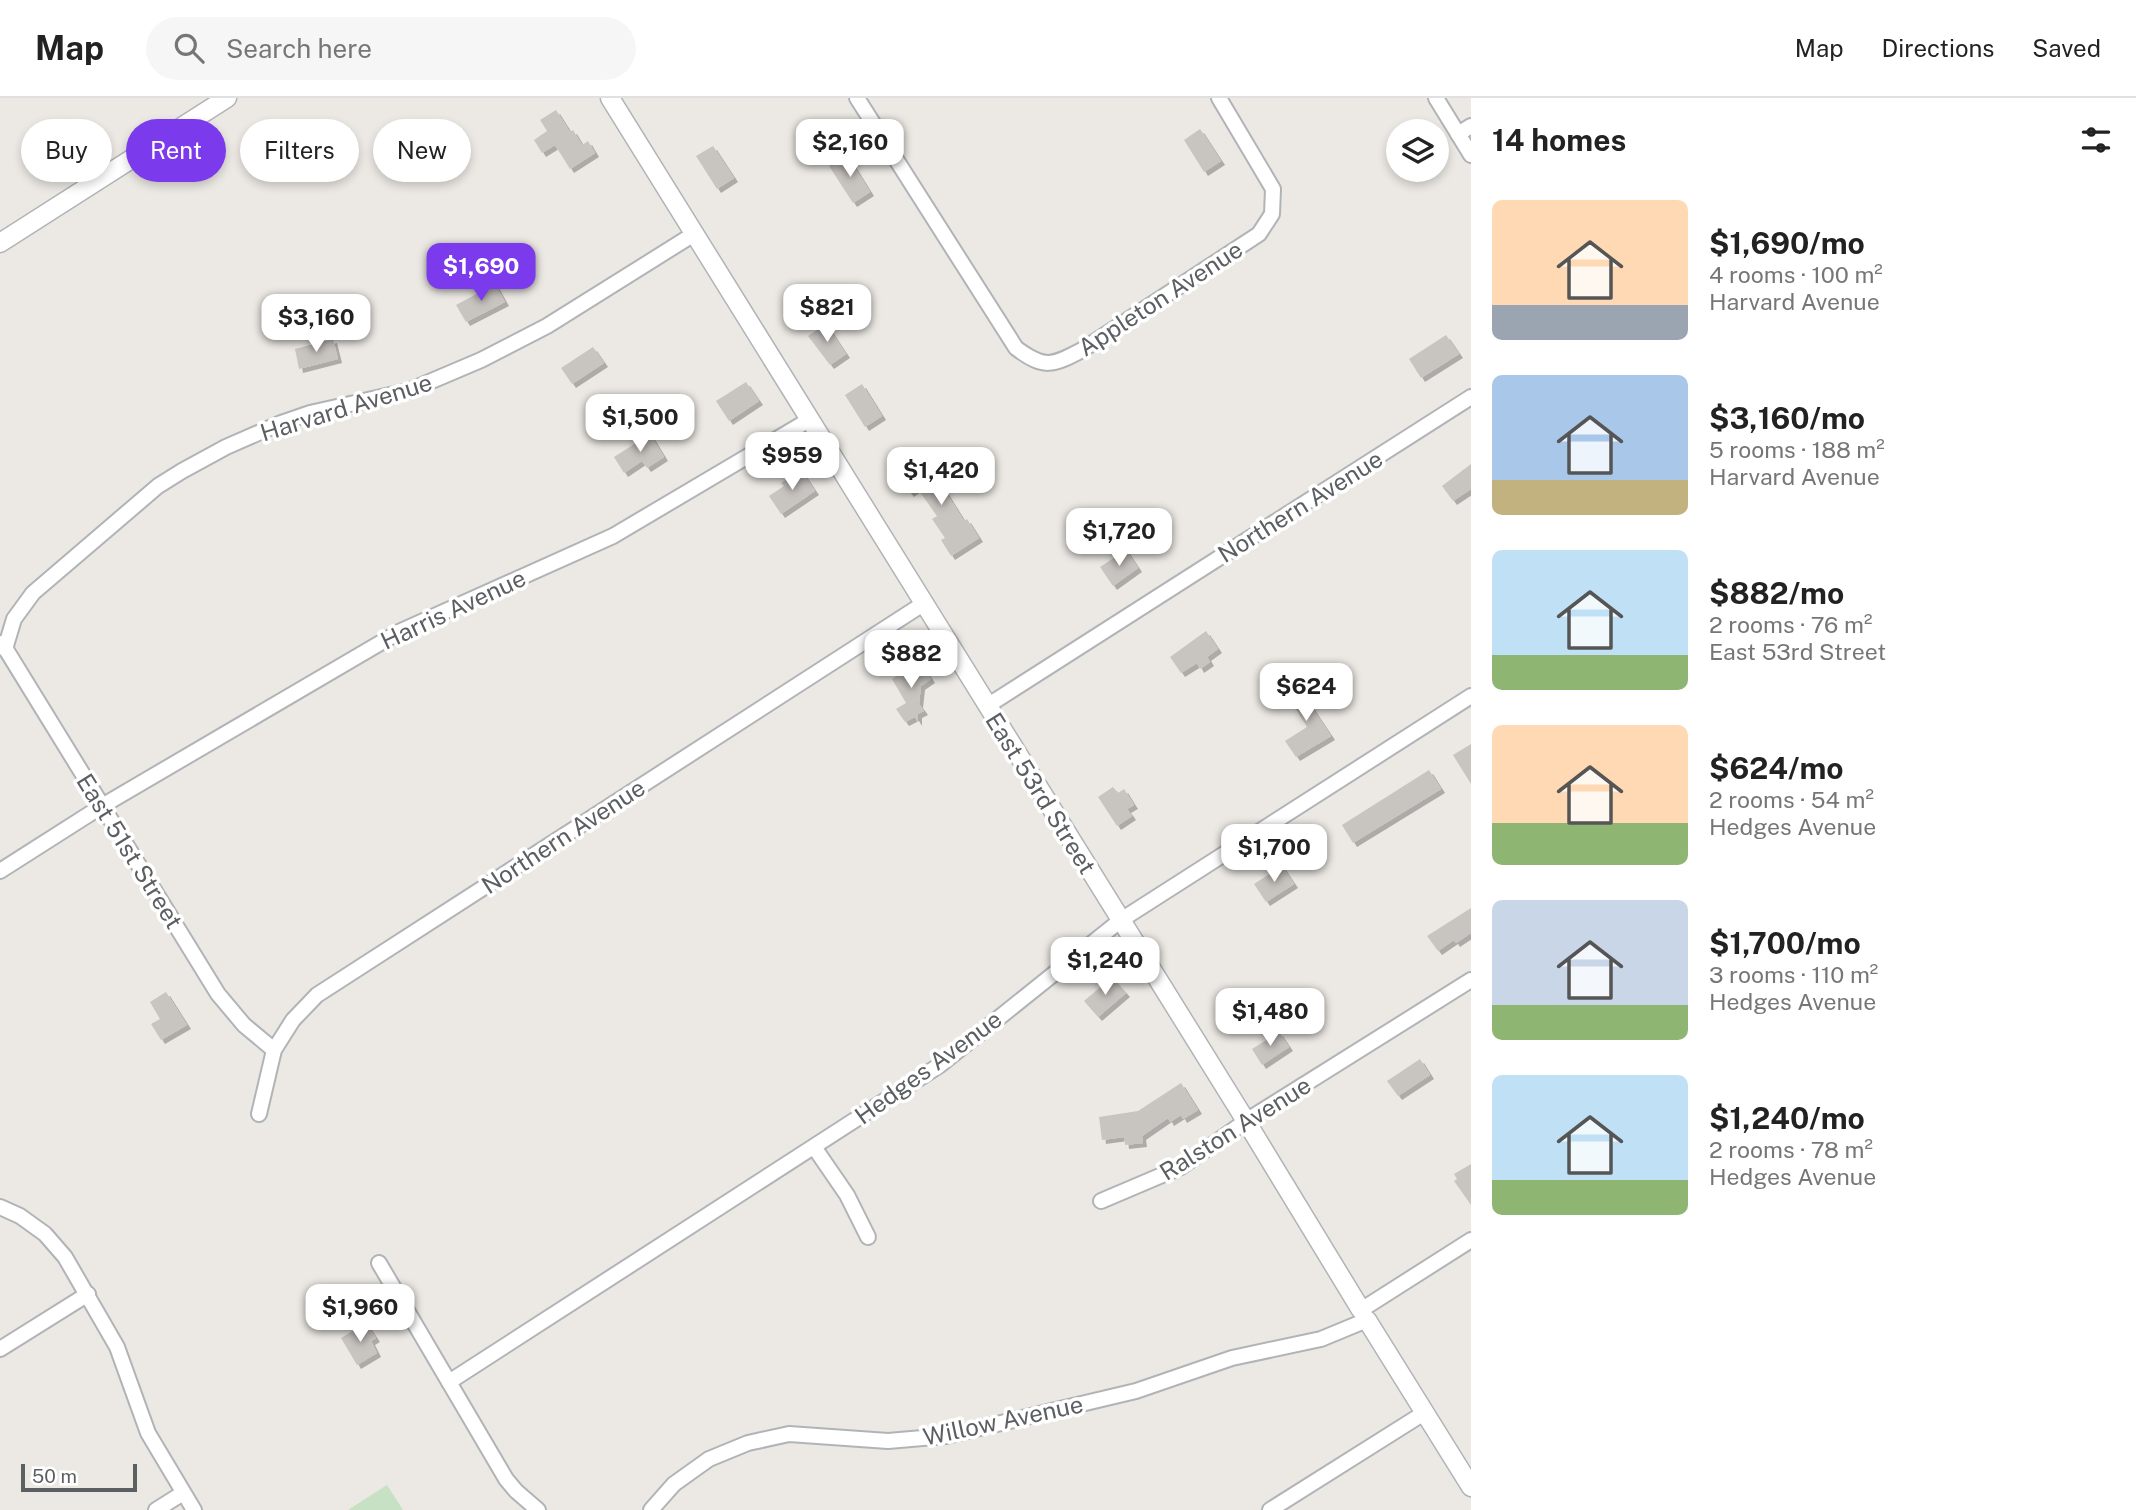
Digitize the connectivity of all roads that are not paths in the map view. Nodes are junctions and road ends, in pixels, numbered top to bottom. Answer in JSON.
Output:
{"nodes":[{"id":1,"x":227,"y":98,"type":"edge"},
{"id":2,"x":610,"y":98,"type":"edge"},
{"id":3,"x":857,"y":98,"type":"edge"},
{"id":4,"x":1219,"y":98,"type":"edge"},
{"id":5,"x":1436,"y":98,"type":"edge"},
{"id":6,"x":1465,"y":130,"type":"edge"},
{"id":7,"x":1471,"y":155,"type":"edge"},
{"id":8,"x":694,"y":234,"type":"junction"},
{"id":9,"x":0,"y":243,"type":"edge"},
{"id":10,"x":1471,"y":397,"type":"edge"},
{"id":11,"x":809,"y":420,"type":"junction"},
{"id":12,"x":923,"y":604,"type":"junction"},
{"id":13,"x":3,"y":645,"type":"edge"},
{"id":14,"x":1471,"y":696,"type":"edge"},
{"id":15,"x":987,"y":706,"type":"junction"},
{"id":16,"x":102,"y":806,"type":"junction"},
{"id":17,"x":0,"y":872,"type":"edge"},
{"id":18,"x":1121,"y":920,"type":"junction"},
{"id":19,"x":1471,"y":980,"type":"edge"},
{"id":20,"x":274,"y":1050,"type":"junction"},
{"id":21,"x":259,"y":1114,"type":"dead end"},
{"id":22,"x":1246,"y":1121,"type":"junction"},
{"id":23,"x":814,"y":1147,"type":"junction"},
{"id":24,"x":1101,"y":1201,"type":"dead end"},
{"id":25,"x":0,"y":1207,"type":"edge"},
{"id":26,"x":868,"y":1237,"type":"dead end"},
{"id":27,"x":1471,"y":1240,"type":"edge"},
{"id":28,"x":379,"y":1263,"type":"dead end"},
{"id":29,"x":88,"y":1294,"type":"junction"},
{"id":30,"x":1364,"y":1315,"type":"junction"},
{"id":31,"x":0,"y":1349,"type":"edge"},
{"id":32,"x":449,"y":1382,"type":"junction"},
{"id":33,"x":1423,"y":1413,"type":"junction"},
{"id":34,"x":1471,"y":1488,"type":"edge"},
{"id":35,"x":183,"y":1493,"type":"junction"},
{"id":36,"x":156,"y":1510,"type":"edge"},
{"id":37,"x":194,"y":1510,"type":"edge"},
{"id":38,"x":538,"y":1510,"type":"edge"},
{"id":39,"x":652,"y":1510,"type":"edge"},
{"id":40,"x":1270,"y":1510,"type":"edge"}],
"edges":[{"from":1,"to":9,"type":"street"},
{"from":2,"to":8,"type":"street","name":"East 53rd Street"},
{"from":3,"to":4,"type":"street","name":"Appleton Avenue"},
{"from":5,"to":6,"type":"street"},
{"from":6,"to":7,"type":"street"},
{"from":8,"to":11,"type":"street","name":"East 53rd Street"},
{"from":8,"to":13,"type":"street","name":"Harvard Avenue"},
{"from":10,"to":15,"type":"street","name":"Northern Avenue"},
{"from":11,"to":12,"type":"street","name":"East 53rd Street"},
{"from":11,"to":16,"type":"street","name":"Harris Avenue"},
{"from":12,"to":15,"type":"street","name":"East 53rd Street"},
{"from":12,"to":20,"type":"street","name":"Northern Avenue"},
{"from":13,"to":16,"type":"street","name":"East 51st Street"},
{"from":14,"to":18,"type":"street","name":"Hedges Avenue"},
{"from":15,"to":18,"type":"street","name":"East 53rd Street"},
{"from":16,"to":17,"type":"street","name":"Harris Avenue"},
{"from":16,"to":20,"type":"street","name":"East 51st Street"},
{"from":18,"to":22,"type":"street","name":"East 53rd Street"},
{"from":18,"to":23,"type":"street","name":"Hedges Avenue"},
{"from":19,"to":22,"type":"street","name":"Ralston Avenue"},
{"from":20,"to":21,"type":"street","name":"Northern Avenue"},
{"from":22,"to":24,"type":"street","name":"Ralston Avenue"},
{"from":22,"to":30,"type":"street","name":"East 53rd Street"},
{"from":23,"to":26,"type":"street"},
{"from":23,"to":32,"type":"street","name":"Hedges Avenue"},
{"from":25,"to":29,"type":"street"},
{"from":27,"to":30,"type":"street","name":"Willow Avenue"},
{"from":28,"to":32,"type":"street"},
{"from":29,"to":31,"type":"street"},
{"from":29,"to":35,"type":"street"},
{"from":30,"to":33,"type":"street","name":"East 53rd Street"},
{"from":30,"to":39,"type":"street","name":"Willow Avenue"},
{"from":32,"to":38,"type":"street"},
{"from":33,"to":34,"type":"street","name":"East 53rd Street"},
{"from":33,"to":40,"type":"street"},
{"from":35,"to":36,"type":"street"},
{"from":35,"to":37,"type":"street"}]}
